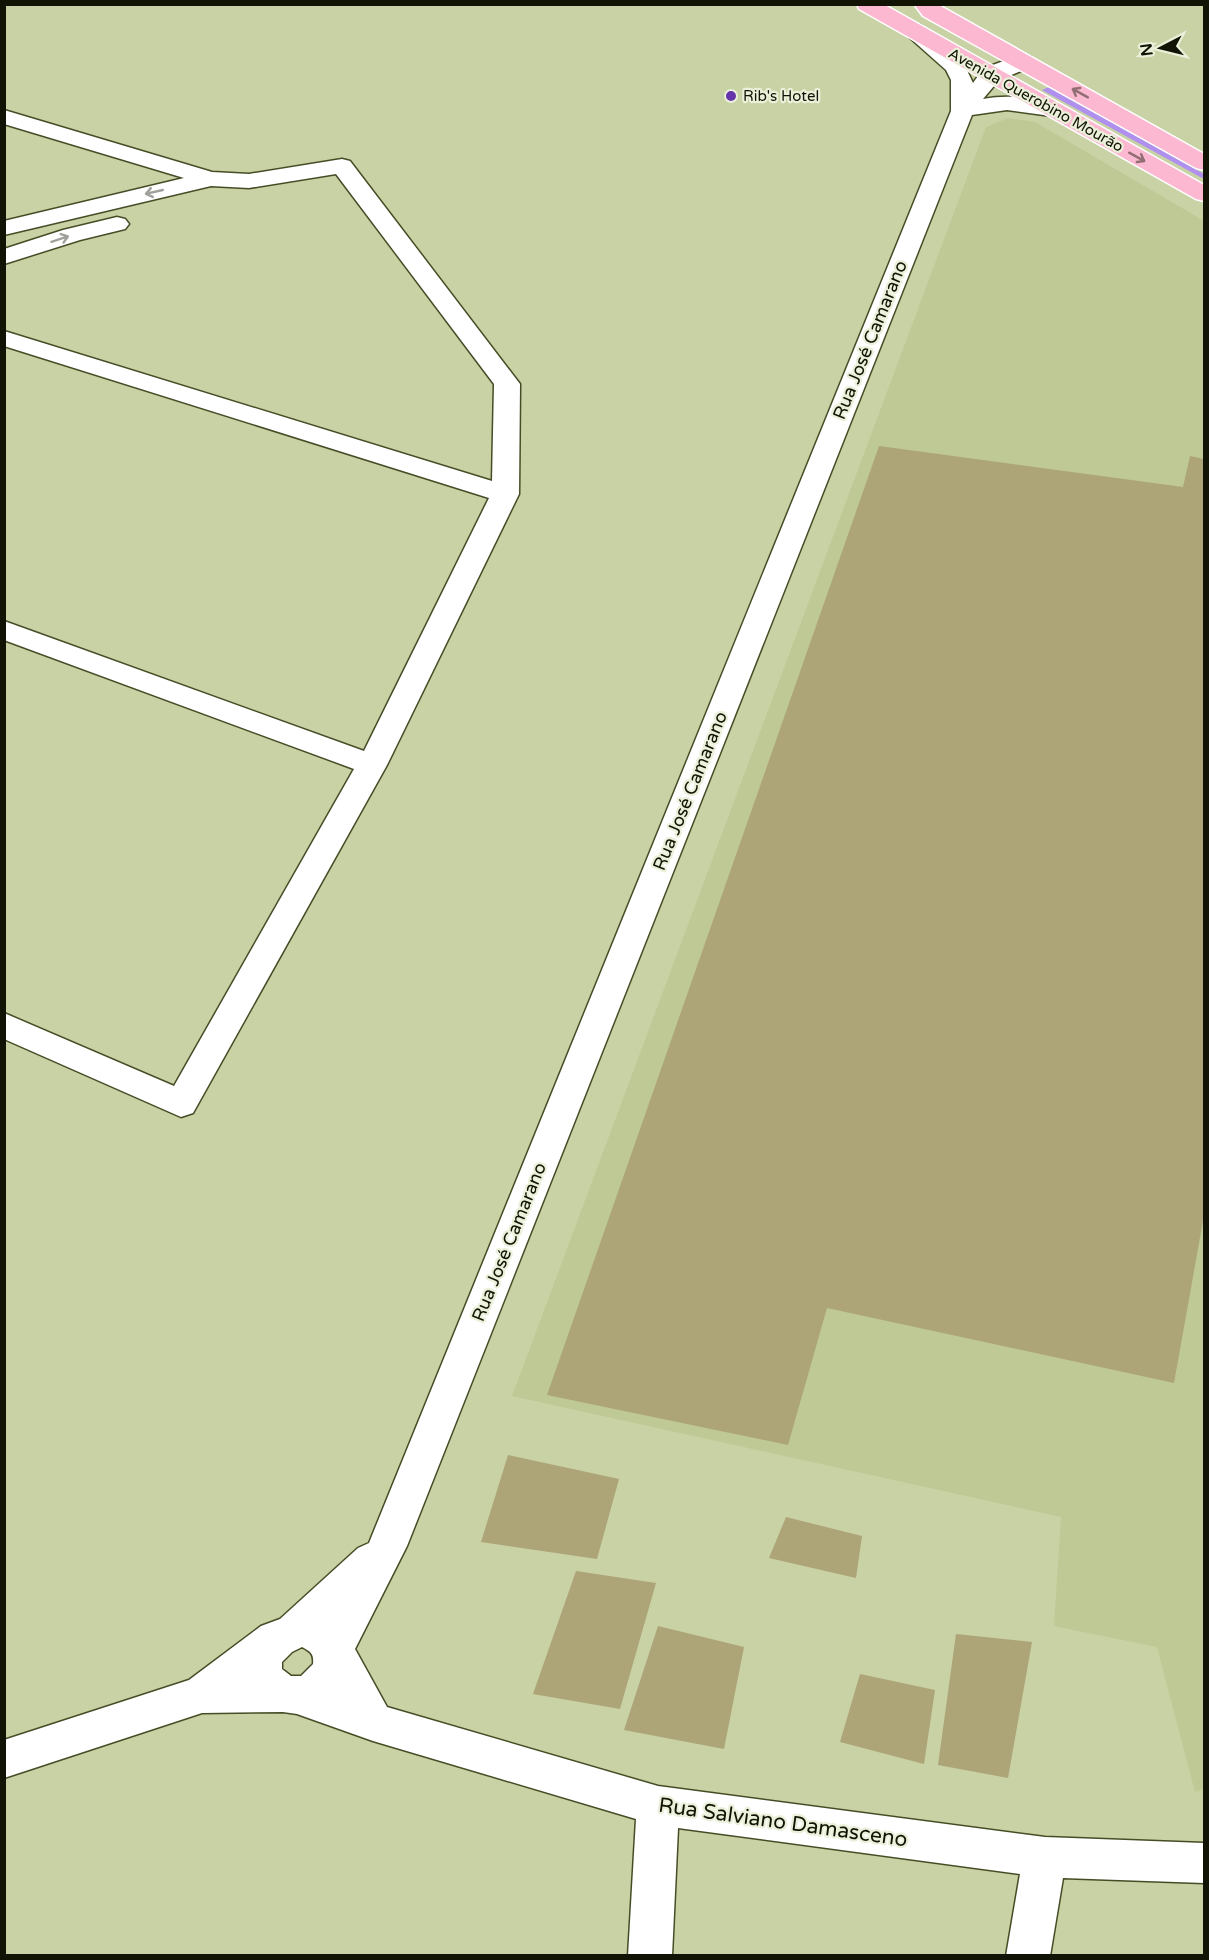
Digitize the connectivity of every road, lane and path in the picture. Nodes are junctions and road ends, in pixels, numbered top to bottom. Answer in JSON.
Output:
{"nodes":[{"id":1,"x":867,"y":4,"type":"edge"},
{"id":2,"x":924,"y":4,"type":"edge"},
{"id":3,"x":912,"y":30,"type":"junction"},
{"id":4,"x":1023,"y":62,"type":"junction"},
{"id":5,"x":1043,"y":73,"type":"junction"},
{"id":6,"x":1000,"y":80,"type":"junction"},
{"id":7,"x":1052,"y":109,"type":"junction"},
{"id":8,"x":962,"y":111,"type":"junction"},
{"id":9,"x":4,"y":117,"type":"edge"},
{"id":10,"x":1204,"y":163,"type":"edge"},
{"id":11,"x":215,"y":189,"type":"junction"},
{"id":12,"x":1204,"y":194,"type":"edge"},
{"id":13,"x":4,"y":228,"type":"edge"},
{"id":14,"x":4,"y":257,"type":"edge"},
{"id":15,"x":4,"y":338,"type":"edge"},
{"id":16,"x":505,"y":494,"type":"junction"},
{"id":17,"x":4,"y":630,"type":"edge"},
{"id":18,"x":372,"y":765,"type":"junction"},
{"id":19,"x":4,"y":1025,"type":"edge"},
{"id":20,"x":387,"y":1546,"type":"junction"},
{"id":21,"x":285,"y":1635,"type":"junction"},
{"id":22,"x":334,"y":1650,"type":"junction"},
{"id":23,"x":202,"y":1694,"type":"junction"},
{"id":24,"x":292,"y":1695,"type":"junction"},
{"id":25,"x":373,"y":1722,"type":"junction"},
{"id":26,"x":4,"y":1759,"type":"edge"},
{"id":27,"x":658,"y":1806,"type":"junction"},
{"id":28,"x":1045,"y":1857,"type":"junction"},
{"id":29,"x":1204,"y":1863,"type":"edge"},
{"id":30,"x":650,"y":1956,"type":"edge"},
{"id":31,"x":1028,"y":1956,"type":"edge"}],
"edges":[{"from":1,"to":3,"type":"main road","name":"Avenida Querobino Mourão"},
{"from":2,"to":4,"type":"main road","name":"Avenida Querobino Mourão"},
{"from":3,"to":6,"type":"main road","name":"Avenida Querobino Mourão"},
{"from":3,"to":8,"type":"street"},
{"from":4,"to":5,"type":"main road","name":"Avenida Querobino Mourão"},
{"from":4,"to":6,"type":"street"},
{"from":5,"to":6,"type":"street"},
{"from":10,"to":5,"type":"main road","name":"Avenida Querobino Mourão","one_way":true},
{"from":6,"to":7,"type":"main road","name":"Avenida Querobino Mourão"},
{"from":6,"to":8,"type":"street"},
{"from":7,"to":8,"type":"street"},
{"from":7,"to":12,"type":"main road","name":"Avenida Querobino Mourão","one_way":true},
{"from":8,"to":20,"type":"street","name":"Rua José Camarano"},
{"from":9,"to":11,"type":"street"},
{"from":11,"to":13,"type":"street","one_way":true},
{"from":14,"to":11,"type":"street","one_way":true},
{"from":11,"to":16,"type":"street"},
{"from":15,"to":16,"type":"street"},
{"from":16,"to":18,"type":"street"},
{"from":17,"to":18,"type":"street"},
{"from":18,"to":19,"type":"street"},
{"from":20,"to":21,"type":"street"},
{"from":20,"to":22,"type":"street","name":"Rua José Camarano"},
{"from":21,"to":22,"type":"street"},
{"from":21,"to":23,"type":"street"},
{"from":21,"to":24,"type":"street"},
{"from":22,"to":24,"type":"street"},
{"from":22,"to":25,"type":"street"},
{"from":23,"to":24,"type":"street"},
{"from":23,"to":26,"type":"street"},
{"from":24,"to":25,"type":"street","name":"Rua Salviano Damasceno"},
{"from":25,"to":27,"type":"street","name":"Rua Salviano Damasceno"},
{"from":27,"to":28,"type":"street","name":"Rua Salviano Damasceno"},
{"from":27,"to":30,"type":"street"},
{"from":28,"to":29,"type":"street","name":"Rua Salviano Damasceno"},
{"from":28,"to":31,"type":"street"}]}
